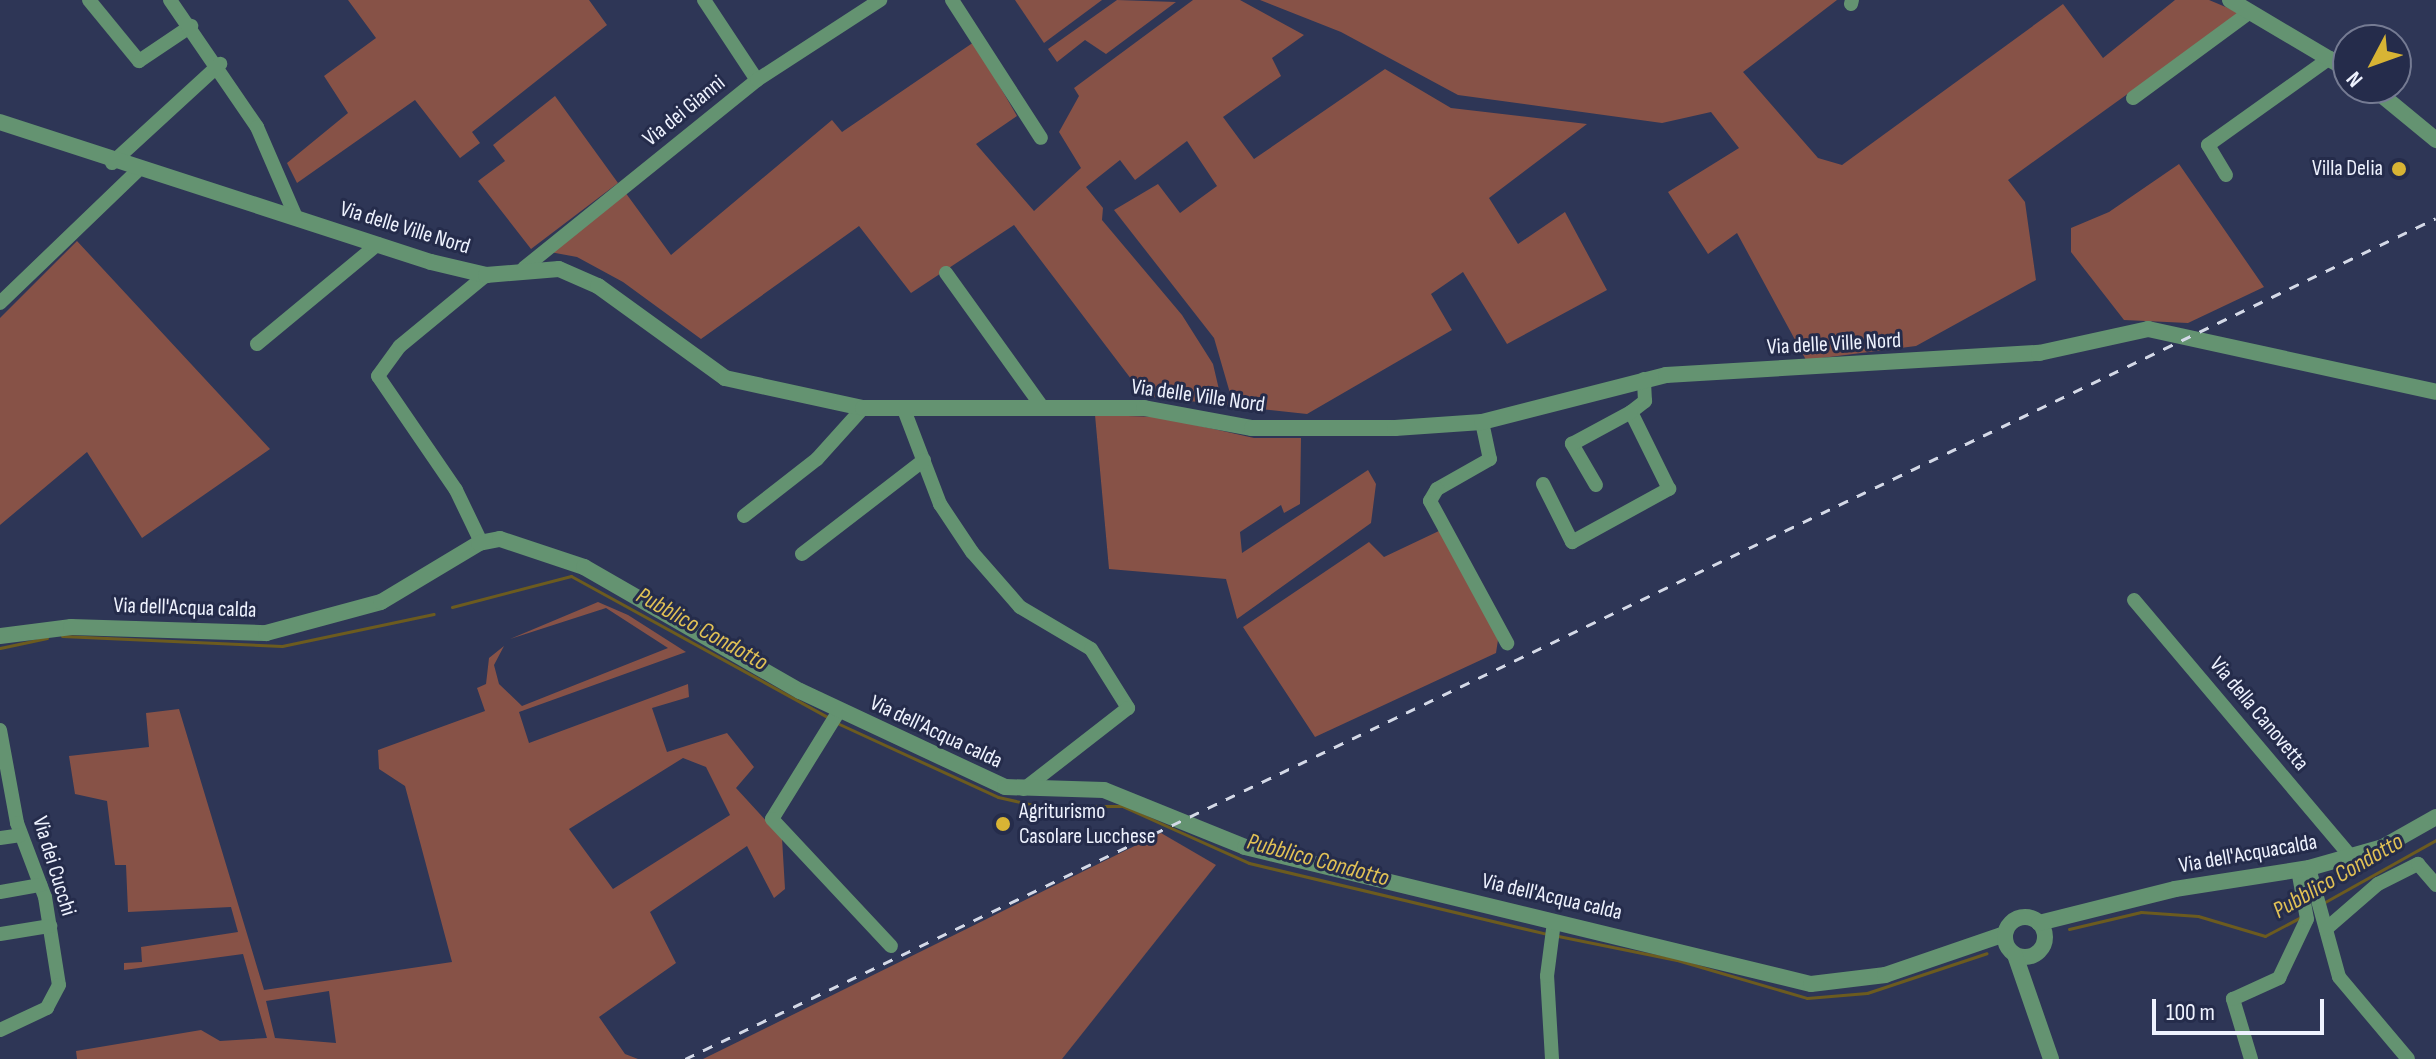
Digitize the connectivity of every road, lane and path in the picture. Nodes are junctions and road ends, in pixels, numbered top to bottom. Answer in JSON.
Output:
{"nodes":[{"id":1,"x":89,"y":0,"type":"edge"},
{"id":2,"x":170,"y":0,"type":"edge"},
{"id":3,"x":704,"y":0,"type":"edge"},
{"id":4,"x":880,"y":0,"type":"edge"},
{"id":5,"x":952,"y":0,"type":"edge"},
{"id":6,"x":2230,"y":0,"type":"edge"},
{"id":7,"x":2250,"y":12,"type":"junction"},
{"id":8,"x":191,"y":26,"type":"junction"},
{"id":9,"x":2326,"y":56,"type":"junction"},
{"id":10,"x":2332,"y":60,"type":"edge"},
{"id":11,"x":220,"y":64,"type":"junction"},
{"id":12,"x":757,"y":80,"type":"junction"},
{"id":13,"x":2133,"y":98,"type":"dead end"},
{"id":14,"x":2392,"y":104,"type":"edge"},
{"id":15,"x":0,"y":122,"type":"edge"},
{"id":16,"x":1041,"y":138,"type":"dead end"},
{"id":17,"x":2203,"y":138,"type":"dead end"},
{"id":18,"x":2436,"y":140,"type":"edge"},
{"id":19,"x":112,"y":163,"type":"junction"},
{"id":20,"x":136,"y":172,"type":"junction"},
{"id":21,"x":2226,"y":175,"type":"dead end"},
{"id":22,"x":296,"y":217,"type":"junction"},
{"id":23,"x":378,"y":244,"type":"junction"},
{"id":24,"x":524,"y":268,"type":"junction"},
{"id":25,"x":946,"y":273,"type":"dead end"},
{"id":26,"x":486,"y":275,"type":"junction"},
{"id":27,"x":0,"y":303,"type":"edge"},
{"id":28,"x":257,"y":344,"type":"dead end"},
{"id":29,"x":1644,"y":379,"type":"junction"},
{"id":30,"x":2436,"y":392,"type":"edge"},
{"id":31,"x":1040,"y":404,"type":"junction"},
{"id":32,"x":903,"y":407,"type":"junction"},
{"id":33,"x":863,"y":408,"type":"junction"},
{"id":34,"x":1631,"y":412,"type":"junction"},
{"id":35,"x":1482,"y":422,"type":"junction"},
{"id":36,"x":924,"y":460,"type":"junction"},
{"id":37,"x":1543,"y":484,"type":"dead end"},
{"id":38,"x":1596,"y":485,"type":"dead end"},
{"id":39,"x":744,"y":516,"type":"dead end"},
{"id":40,"x":481,"y":542,"type":"junction"},
{"id":41,"x":802,"y":554,"type":"dead end"},
{"id":42,"x":2134,"y":600,"type":"dead end"},
{"id":43,"x":0,"y":636,"type":"edge"},
{"id":44,"x":1507,"y":643,"type":"dead end"},
{"id":45,"x":837,"y":714,"type":"junction"},
{"id":46,"x":0,"y":730,"type":"edge"},
{"id":47,"x":1024,"y":789,"type":"junction"},
{"id":48,"x":2436,"y":817,"type":"edge"},
{"id":49,"x":21,"y":835,"type":"junction"},
{"id":50,"x":0,"y":838,"type":"edge"},
{"id":51,"x":2350,"y":856,"type":"junction"},
{"id":52,"x":2304,"y":869,"type":"junction"},
{"id":53,"x":2433,"y":881,"type":"edge"},
{"id":54,"x":40,"y":885,"type":"junction"},
{"id":55,"x":0,"y":892,"type":"edge"},
{"id":56,"x":2309,"y":908,"type":"junction"},
{"id":57,"x":2062,"y":921,"type":"junction"},
{"id":58,"x":2039,"y":923,"type":"junction"},
{"id":59,"x":50,"y":926,"type":"junction"},
{"id":60,"x":2326,"y":929,"type":"junction"},
{"id":61,"x":1552,"y":931,"type":"junction"},
{"id":62,"x":0,"y":934,"type":"edge"},
{"id":63,"x":2005,"y":934,"type":"junction"},
{"id":64,"x":2045,"y":940,"type":"junction"},
{"id":65,"x":891,"y":946,"type":"dead end"},
{"id":66,"x":1983,"y":946,"type":"junction"},
{"id":67,"x":2014,"y":953,"type":"junction"},
{"id":68,"x":2033,"y":956,"type":"junction"},
{"id":69,"x":2024,"y":981,"type":"junction"},
{"id":70,"x":0,"y":1030,"type":"edge"},
{"id":71,"x":1552,"y":1059,"type":"edge"},
{"id":72,"x":2051,"y":1059,"type":"edge"},
{"id":73,"x":2251,"y":1059,"type":"edge"},
{"id":74,"x":2408,"y":1059,"type":"edge"}],
"edges":[{"from":1,"to":8,"type":"street"},
{"from":2,"to":8,"type":"street"},
{"from":3,"to":12,"type":"street"},
{"from":4,"to":12,"type":"street","name":"Via dei Gianni"},
{"from":5,"to":16,"type":"street"},
{"from":6,"to":7,"type":"street"},
{"from":7,"to":9,"type":"street"},
{"from":7,"to":13,"type":"street"},
{"from":8,"to":11,"type":"street"},
{"from":9,"to":10,"type":"street"},
{"from":9,"to":17,"type":"street"},
{"from":9,"to":21,"type":"street"},
{"from":11,"to":19,"type":"street"},
{"from":11,"to":22,"type":"street"},
{"from":12,"to":24,"type":"street","name":"Via dei Gianni"},
{"from":14,"to":18,"type":"street"},
{"from":15,"to":19,"type":"street","name":"Via delle Ville Nord"},
{"from":19,"to":20,"type":"street","name":"Via delle Ville Nord"},
{"from":20,"to":22,"type":"street","name":"Via delle Ville Nord"},
{"from":20,"to":27,"type":"street"},
{"from":22,"to":23,"type":"street","name":"Via delle Ville Nord"},
{"from":23,"to":26,"type":"street","name":"Via delle Ville Nord"},
{"from":23,"to":28,"type":"street"},
{"from":24,"to":26,"type":"street","name":"Via delle Ville Nord"},
{"from":24,"to":33,"type":"street","name":"Via delle Ville Nord"},
{"from":25,"to":31,"type":"street"},
{"from":26,"to":40,"type":"street"},
{"from":29,"to":30,"type":"street","name":"Via delle Ville Nord"},
{"from":29,"to":34,"type":"street"},
{"from":29,"to":35,"type":"street","name":"Via delle Ville Nord"},
{"from":31,"to":32,"type":"street","name":"Via delle Ville Nord"},
{"from":31,"to":35,"type":"street","name":"Via delle Ville Nord"},
{"from":32,"to":33,"type":"street","name":"Via delle Ville Nord"},
{"from":32,"to":36,"type":"street"},
{"from":33,"to":39,"type":"street"},
{"from":34,"to":37,"type":"street"},
{"from":34,"to":38,"type":"street"},
{"from":35,"to":44,"type":"street"},
{"from":36,"to":41,"type":"street"},
{"from":36,"to":47,"type":"street"},
{"from":40,"to":43,"type":"street","name":"Via dell'Acqua calda"},
{"from":40,"to":45,"type":"street","name":"Via dell'Acqua calda"},
{"from":42,"to":51,"type":"street","name":"Via della Canovetta"},
{"from":45,"to":47,"type":"street","name":"Via dell'Acqua calda"},
{"from":45,"to":65,"type":"street"},
{"from":46,"to":49,"type":"street","name":"Via dei Cucchi"},
{"from":47,"to":61,"type":"street","name":"Via dell'Acqua calda"},
{"from":48,"to":51,"type":"street","name":"Via dell'Acquacalda"},
{"from":49,"to":50,"type":"street"},
{"from":49,"to":54,"type":"street","name":"Via dei Cucchi"},
{"from":51,"to":52,"type":"street","name":"Via dell'Acquacalda"},
{"from":52,"to":56,"type":"street"},
{"from":52,"to":57,"type":"street","name":"Via dell'Acquacalda"},
{"from":53,"to":60,"type":"street"},
{"from":54,"to":55,"type":"street"},
{"from":54,"to":59,"type":"street","name":"Via dei Cucchi"},
{"from":56,"to":60,"type":"street"},
{"from":56,"to":73,"type":"street"},
{"from":57,"to":58,"type":"street","name":"Via dell'Acquacalda"},
{"from":57,"to":64,"type":"street"},
{"from":58,"to":63,"type":"street"},
{"from":58,"to":64,"type":"street"},
{"from":59,"to":62,"type":"street"},
{"from":59,"to":70,"type":"street","name":"Via dei Cucchi"},
{"from":60,"to":74,"type":"street"},
{"from":61,"to":66,"type":"street","name":"Via dell'Acqua calda"},
{"from":61,"to":71,"type":"street"},
{"from":63,"to":66,"type":"street","name":"Via dell'Acqua calda"},
{"from":63,"to":67,"type":"street"},
{"from":64,"to":68,"type":"street"},
{"from":66,"to":67,"type":"street","name":"Via dell'Acqua calda"},
{"from":67,"to":68,"type":"street"},
{"from":67,"to":69,"type":"street"},
{"from":68,"to":69,"type":"street"},
{"from":69,"to":72,"type":"street"}]}
